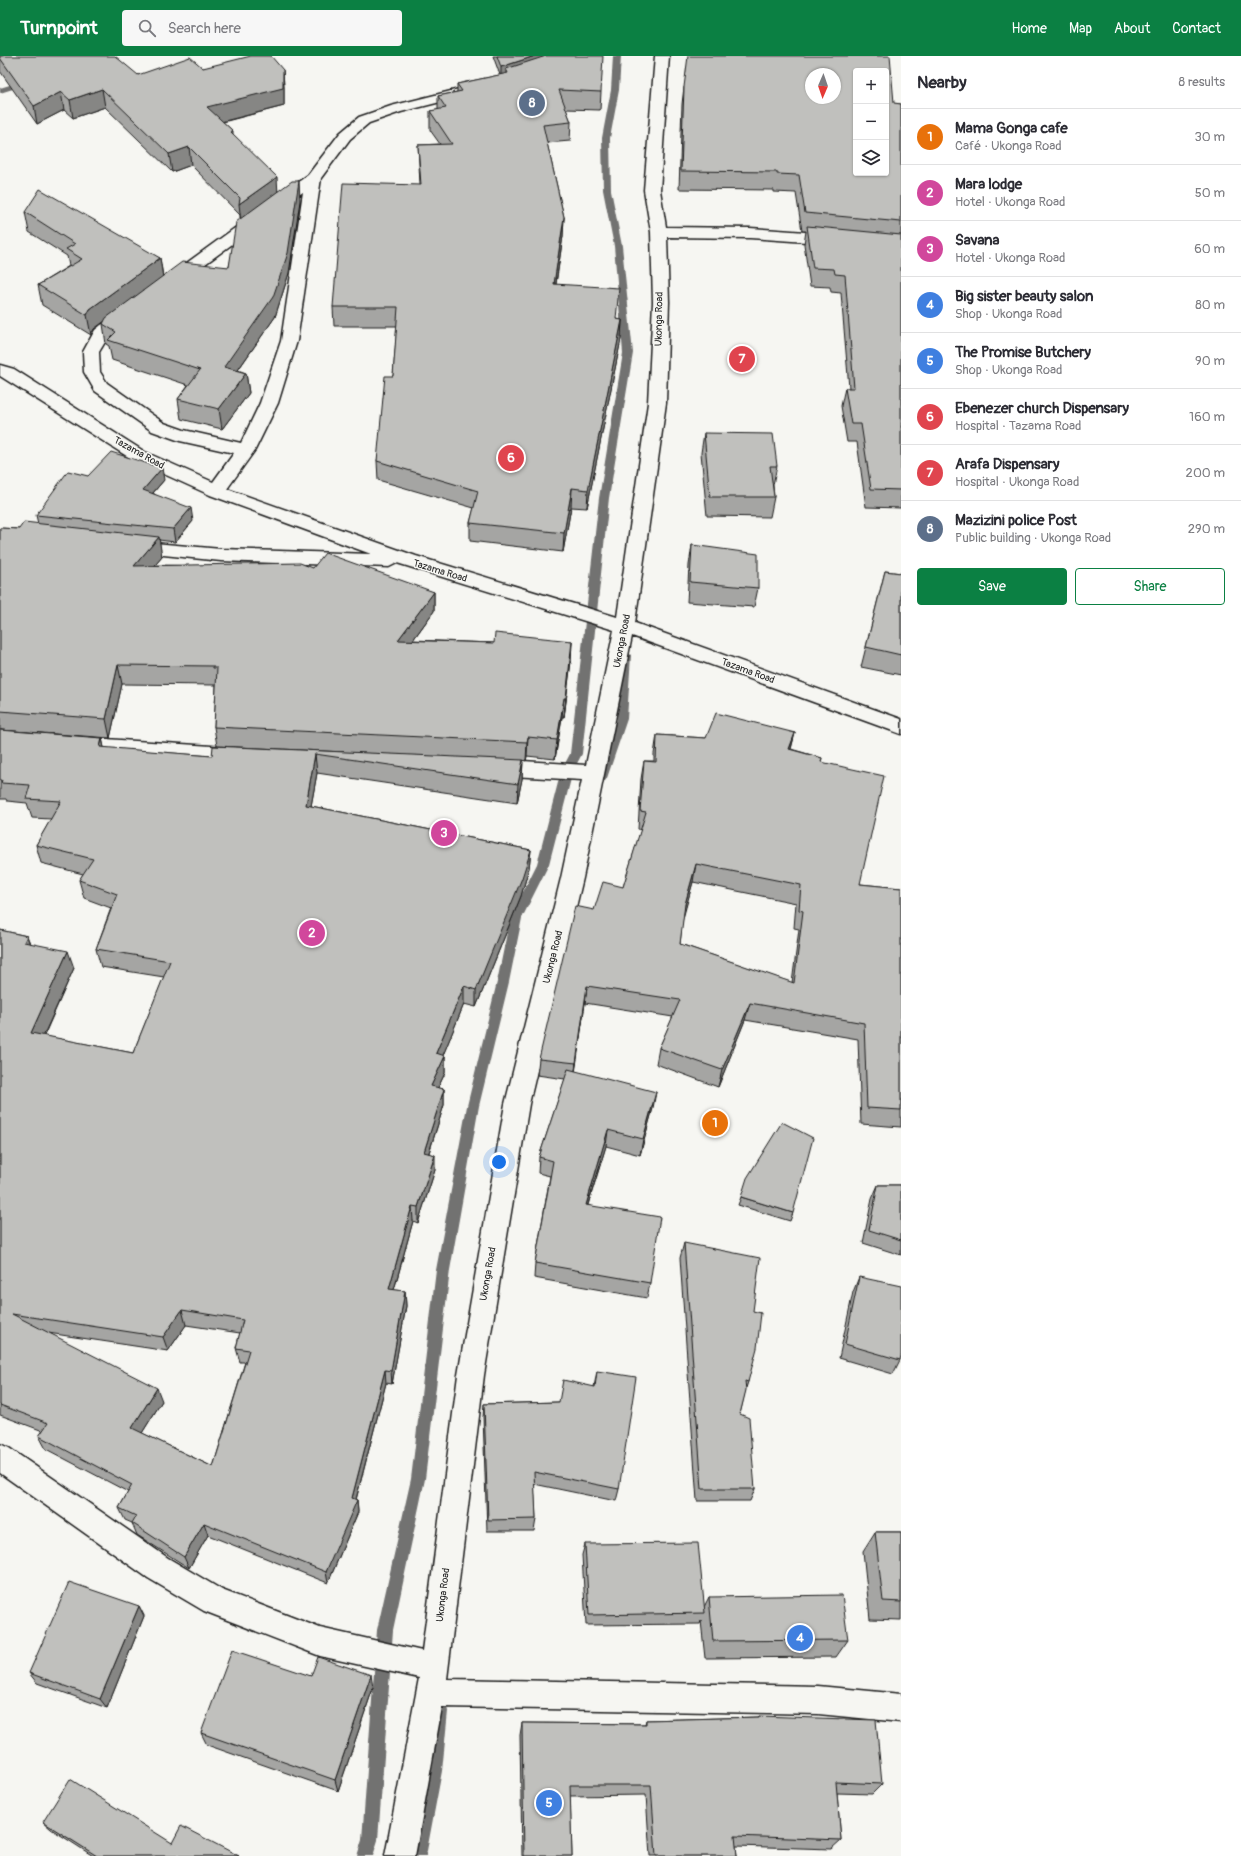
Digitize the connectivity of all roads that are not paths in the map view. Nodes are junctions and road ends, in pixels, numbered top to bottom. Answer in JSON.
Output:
{"nodes":[{"id":1,"x":662,"y":56,"type":"edge"},
{"id":2,"x":478,"y":88,"type":"edge"},
{"id":3,"x":313,"y":178,"type":"junction"},
{"id":4,"x":659,"y":232,"type":"junction"},
{"id":5,"x":846,"y":240,"type":"edge"},
{"id":6,"x":162,"y":289,"type":"edge"},
{"id":7,"x":137,"y":307,"type":"edge"},
{"id":8,"x":0,"y":370,"type":"edge"},
{"id":9,"x":246,"y":450,"type":"junction"},
{"id":10,"x":216,"y":491,"type":"junction"},
{"id":11,"x":112,"y":545,"type":"edge"},
{"id":12,"x":409,"y":561,"type":"junction"},
{"id":13,"x":625,"y":627,"type":"junction"},
{"id":14,"x":901,"y":727,"type":"edge"},
{"id":15,"x":56,"y":743,"type":"edge"},
{"id":16,"x":262,"y":757,"type":"edge"},
{"id":17,"x":473,"y":766,"type":"edge"},
{"id":18,"x":595,"y":773,"type":"junction"},
{"id":19,"x":0,"y":1457,"type":"edge"},
{"id":20,"x":433,"y":1676,"type":"junction"},
{"id":21,"x":901,"y":1708,"type":"edge"},
{"id":22,"x":400,"y":1856,"type":"edge"}],
"edges":[{"from":1,"to":4,"type":"street","name":"Ukonga Road"},
{"from":2,"to":3,"type":"street"},
{"from":3,"to":6,"type":"street"},
{"from":3,"to":9,"type":"street"},
{"from":4,"to":5,"type":"street"},
{"from":4,"to":13,"type":"street","name":"Ukonga Road"},
{"from":7,"to":9,"type":"street"},
{"from":8,"to":10,"type":"street","name":"Tazama Road"},
{"from":9,"to":10,"type":"street"},
{"from":10,"to":12,"type":"street","name":"Tazama Road"},
{"from":11,"to":12,"type":"street"},
{"from":12,"to":13,"type":"street","name":"Tazama Road"},
{"from":13,"to":14,"type":"street","name":"Tazama Road"},
{"from":13,"to":18,"type":"street","name":"Ukonga Road"},
{"from":15,"to":16,"type":"street"},
{"from":17,"to":18,"type":"street"},
{"from":18,"to":20,"type":"street","name":"Ukonga Road"},
{"from":19,"to":20,"type":"street"},
{"from":20,"to":21,"type":"street"},
{"from":20,"to":22,"type":"street","name":"Ukonga Road"}]}
